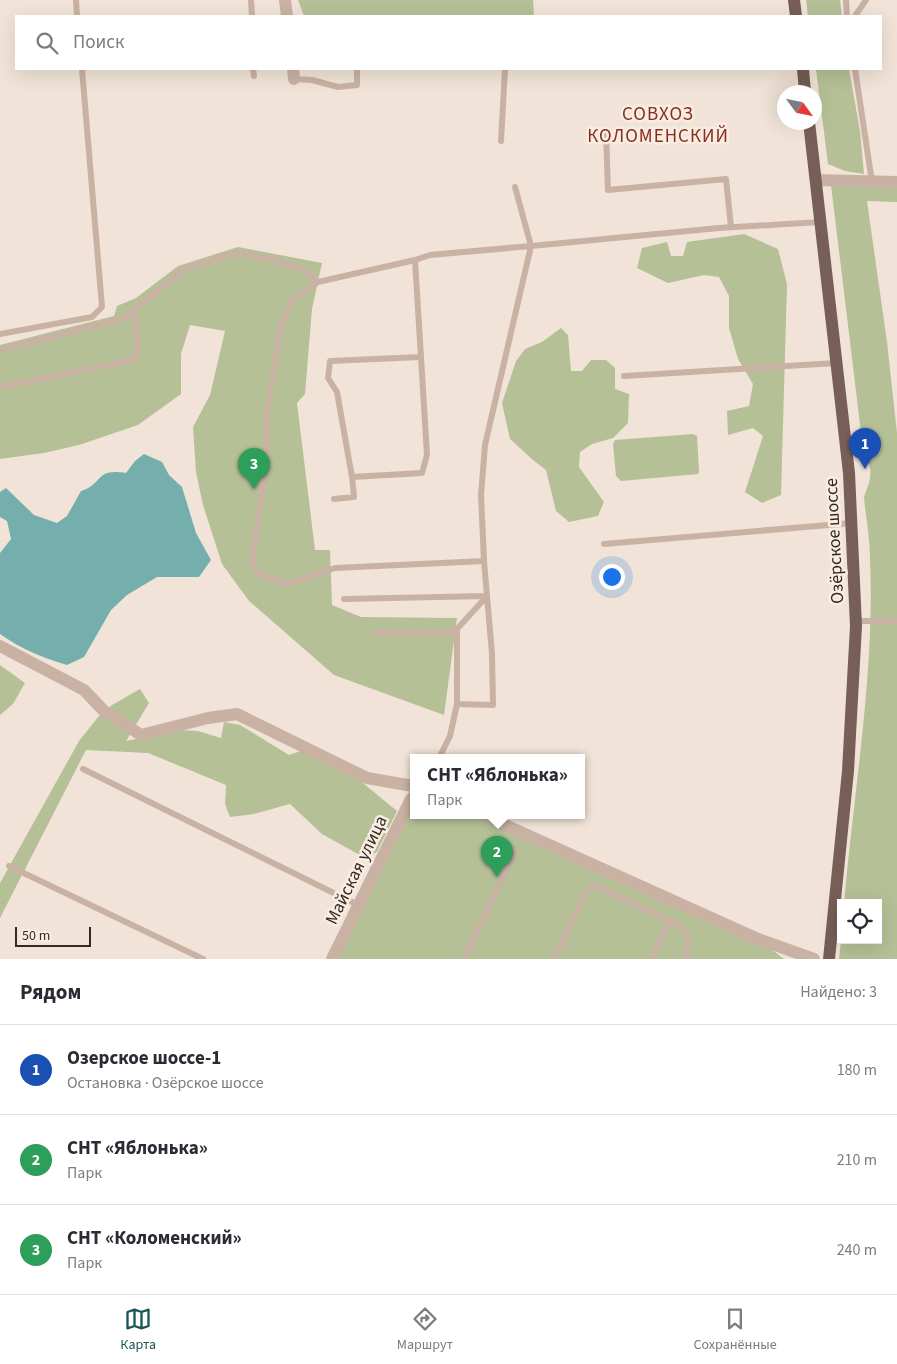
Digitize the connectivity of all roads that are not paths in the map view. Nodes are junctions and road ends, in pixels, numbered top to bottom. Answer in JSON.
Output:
{"nodes":[{"id":1,"x":76,"y":0,"type":"edge"},
{"id":2,"x":251,"y":0,"type":"edge"},
{"id":3,"x":285,"y":0,"type":"edge"},
{"id":4,"x":794,"y":0,"type":"edge"},
{"id":5,"x":846,"y":0,"type":"edge"},
{"id":6,"x":866,"y":0,"type":"edge"},
{"id":7,"x":77,"y":15,"type":"edge"},
{"id":8,"x":252,"y":15,"type":"edge"},
{"id":9,"x":287,"y":15,"type":"edge"},
{"id":10,"x":796,"y":15,"type":"edge"},
{"id":11,"x":847,"y":15,"type":"edge"},
{"id":12,"x":856,"y":15,"type":"edge"},
{"id":13,"x":82,"y":70,"type":"edge"},
{"id":14,"x":357,"y":70,"type":"edge"},
{"id":15,"x":505,"y":70,"type":"edge"},
{"id":16,"x":803,"y":70,"type":"edge"},
{"id":17,"x":855,"y":70,"type":"edge"},
{"id":18,"x":294,"y":74,"type":"edge"},
{"id":19,"x":804,"y":85,"type":"edge"},
{"id":20,"x":810,"y":130,"type":"edge"},
{"id":21,"x":606,"y":133,"type":"dead end"},
{"id":22,"x":501,"y":141,"type":"dead end"},
{"id":23,"x":816,"y":180,"type":"junction"},
{"id":24,"x":872,"y":182,"type":"junction"},
{"id":25,"x":897,"y":182,"type":"edge"},
{"id":26,"x":515,"y":187,"type":"dead end"},
{"id":27,"x":820,"y":222,"type":"junction"},
{"id":28,"x":730,"y":227,"type":"junction"},
{"id":29,"x":531,"y":246,"type":"junction"},
{"id":30,"x":414,"y":260,"type":"junction"},
{"id":31,"x":318,"y":282,"type":"junction"},
{"id":32,"x":133,"y":310,"type":"junction"},
{"id":33,"x":0,"y":334,"type":"edge"},
{"id":34,"x":0,"y":350,"type":"edge"},
{"id":35,"x":421,"y":357,"type":"junction"},
{"id":36,"x":837,"y":363,"type":"junction"},
{"id":37,"x":624,"y":376,"type":"dead end"},
{"id":38,"x":0,"y":387,"type":"edge"},
{"id":39,"x":352,"y":477,"type":"junction"},
{"id":40,"x":334,"y":499,"type":"dead end"},
{"id":41,"x":852,"y":523,"type":"junction"},
{"id":42,"x":604,"y":544,"type":"dead end"},
{"id":43,"x":484,"y":561,"type":"junction"},
{"id":44,"x":486,"y":596,"type":"junction"},
{"id":45,"x":344,"y":599,"type":"dead end"},
{"id":46,"x":896,"y":620,"type":"edge"},
{"id":47,"x":856,"y":621,"type":"junction"},
{"id":48,"x":457,"y":629,"type":"junction"},
{"id":49,"x":375,"y":632,"type":"dead end"},
{"id":50,"x":0,"y":646,"type":"edge"},
{"id":51,"x":457,"y":704,"type":"junction"},
{"id":52,"x":441,"y":754,"type":"edge"},
{"id":53,"x":83,"y":769,"type":"dead end"},
{"id":54,"x":410,"y":785,"type":"edge"},
{"id":55,"x":410,"y":801,"type":"edge"},
{"id":56,"x":492,"y":819,"type":"edge"},
{"id":57,"x":515,"y":852,"type":"dead end"},
{"id":58,"x":9,"y":866,"type":"dead end"},
{"id":59,"x":358,"y":905,"type":"junction"},
{"id":60,"x":669,"y":920,"type":"junction"},
{"id":61,"x":203,"y":959,"type":"edge"},
{"id":62,"x":332,"y":959,"type":"edge"},
{"id":63,"x":464,"y":959,"type":"edge"},
{"id":64,"x":554,"y":959,"type":"edge"},
{"id":65,"x":652,"y":959,"type":"edge"},
{"id":66,"x":686,"y":959,"type":"edge"},
{"id":67,"x":814,"y":959,"type":"edge"},
{"id":68,"x":829,"y":959,"type":"edge"}],
"edges":[{"from":1,"to":7,"type":"lane"},
{"from":2,"to":8,"type":"lane"},
{"from":3,"to":9,"type":"street"},
{"from":4,"to":10,"type":"main road"},
{"from":5,"to":11,"type":"lane"},
{"from":6,"to":12,"type":"lane"},
{"from":13,"to":33,"type":"lane"},
{"from":14,"to":18,"type":"lane"},
{"from":15,"to":22,"type":"lane"},
{"from":16,"to":19,"type":"main road"},
{"from":17,"to":24,"type":"lane"},
{"from":20,"to":23,"type":"main road","name":"Озёрское шоссе"},
{"from":21,"to":28,"type":"lane"},
{"from":23,"to":24,"type":"street"},
{"from":23,"to":27,"type":"main road","name":"Озёрское шоссе"},
{"from":24,"to":25,"type":"street"},
{"from":26,"to":29,"type":"lane"},
{"from":27,"to":28,"type":"lane"},
{"from":27,"to":36,"type":"main road","name":"Озёрское шоссе"},
{"from":28,"to":29,"type":"lane"},
{"from":29,"to":30,"type":"lane"},
{"from":29,"to":43,"type":"lane"},
{"from":30,"to":31,"type":"lane"},
{"from":30,"to":35,"type":"lane"},
{"from":31,"to":32,"type":"lane"},
{"from":31,"to":43,"type":"lane"},
{"from":32,"to":34,"type":"lane"},
{"from":32,"to":38,"type":"lane"},
{"from":35,"to":39,"type":"lane"},
{"from":35,"to":39,"type":"lane"},
{"from":36,"to":37,"type":"lane"},
{"from":36,"to":41,"type":"main road","name":"Озёрское шоссе"},
{"from":39,"to":40,"type":"lane"},
{"from":41,"to":42,"type":"lane"},
{"from":41,"to":47,"type":"main road","name":"Озёрское шоссе"},
{"from":43,"to":44,"type":"lane"},
{"from":44,"to":45,"type":"lane"},
{"from":44,"to":48,"type":"lane"},
{"from":44,"to":51,"type":"lane"},
{"from":46,"to":47,"type":"lane"},
{"from":47,"to":68,"type":"main road","name":"Озёрское шоссе"},
{"from":48,"to":49,"type":"lane"},
{"from":48,"to":51,"type":"lane"},
{"from":50,"to":54,"type":"street"},
{"from":51,"to":52,"type":"lane"},
{"from":53,"to":59,"type":"lane"},
{"from":55,"to":59,"type":"street","name":"Майская улица"},
{"from":56,"to":67,"type":"street"},
{"from":57,"to":63,"type":"lane"},
{"from":58,"to":61,"type":"lane"},
{"from":59,"to":62,"type":"street","name":"Майская улица"},
{"from":60,"to":64,"type":"lane"},
{"from":60,"to":65,"type":"lane"},
{"from":60,"to":66,"type":"lane"}]}
